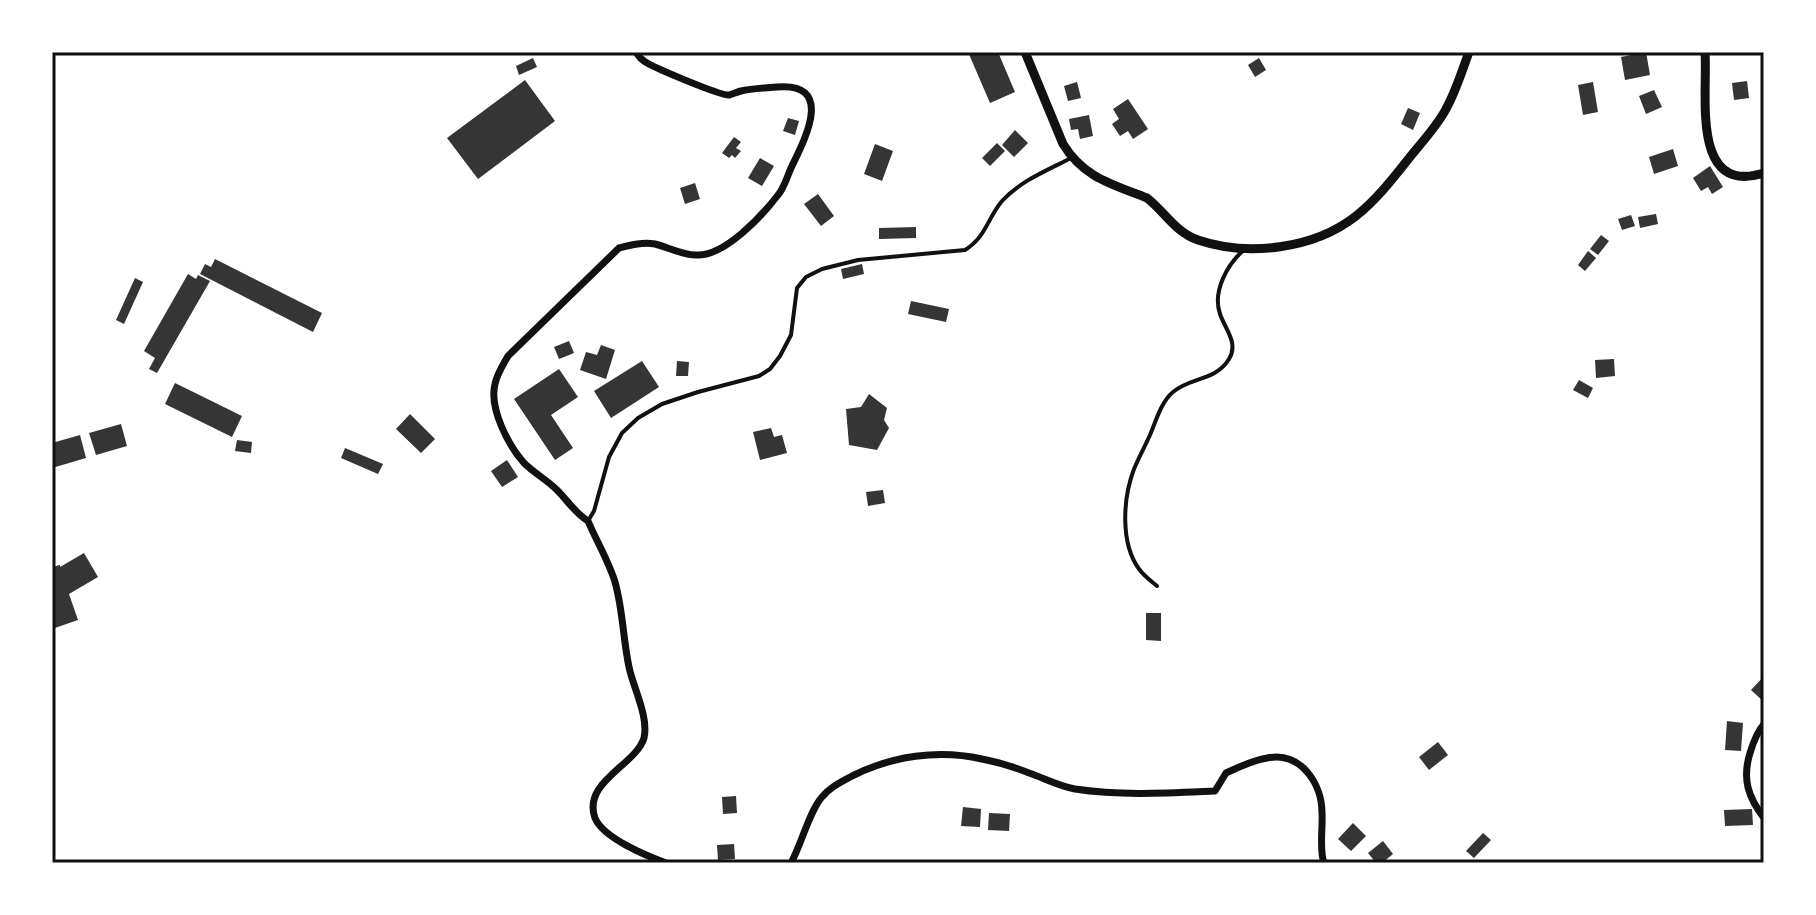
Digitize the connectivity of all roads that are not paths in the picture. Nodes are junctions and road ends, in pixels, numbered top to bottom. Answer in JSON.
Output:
{"nodes":[{"id":1,"x":636,"y":52,"type":"edge"},
{"id":2,"x":1025,"y":52,"type":"edge"},
{"id":3,"x":1469,"y":52,"type":"edge"},
{"id":4,"x":1705,"y":52,"type":"edge"},
{"id":5,"x":1071,"y":158,"type":"junction"},
{"id":6,"x":1764,"y":173,"type":"edge"},
{"id":7,"x":1247,"y":248,"type":"junction"},
{"id":8,"x":588,"y":521,"type":"junction"},
{"id":9,"x":1157,"y":586,"type":"dead end"},
{"id":10,"x":1764,"y":724,"type":"edge"},
{"id":11,"x":1764,"y":818,"type":"edge"},
{"id":12,"x":666,"y":863,"type":"edge"},
{"id":13,"x":791,"y":863,"type":"edge"},
{"id":14,"x":1324,"y":863,"type":"edge"}],
"edges":[{"from":1,"to":8,"type":"street"},
{"from":2,"to":5,"type":"street"},
{"from":3,"to":7,"type":"street"},
{"from":4,"to":6,"type":"street"},
{"from":5,"to":7,"type":"street"},
{"from":5,"to":8,"type":"lane"},
{"from":7,"to":9,"type":"lane"},
{"from":8,"to":12,"type":"street"},
{"from":10,"to":11,"type":"street"},
{"from":13,"to":14,"type":"street"}]}
